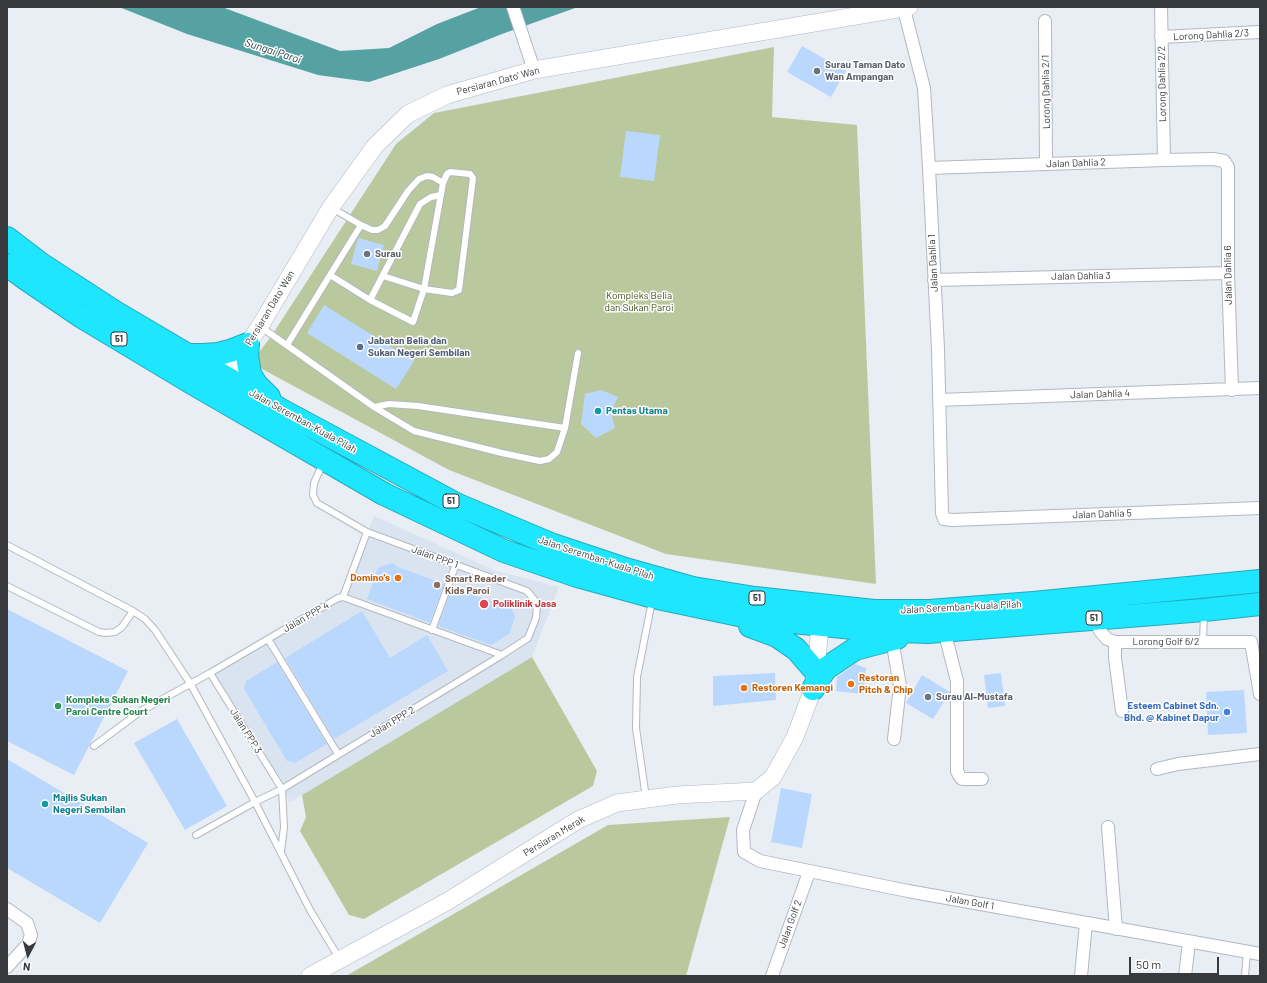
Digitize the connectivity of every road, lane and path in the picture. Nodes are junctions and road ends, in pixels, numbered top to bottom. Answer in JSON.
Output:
{"nodes":[{"id":1,"x":513,"y":7,"type":"edge"},
{"id":2,"x":1161,"y":7,"type":"edge"},
{"id":3,"x":907,"y":8,"type":"edge"},
{"id":4,"x":1045,"y":21,"type":"dead end"},
{"id":5,"x":1260,"y":32,"type":"edge"},
{"id":6,"x":1162,"y":37,"type":"junction"},
{"id":7,"x":534,"y":70,"type":"junction"},
{"id":8,"x":1164,"y":160,"type":"junction"},
{"id":9,"x":1224,"y":161,"type":"joint"},
{"id":10,"x":1046,"y":164,"type":"junction"},
{"id":11,"x":929,"y":168,"type":"junction"},
{"id":12,"x":443,"y":183,"type":"junction"},
{"id":13,"x":441,"y":195,"type":"junction"},
{"id":14,"x":330,"y":207,"type":"junction"},
{"id":15,"x":361,"y":225,"type":"junction"},
{"id":16,"x":7,"y":238,"type":"edge"},
{"id":17,"x":7,"y":265,"type":"edge"},
{"id":18,"x":1228,"y":273,"type":"junction"},
{"id":19,"x":330,"y":275,"type":"junction"},
{"id":20,"x":383,"y":276,"type":"junction"},
{"id":21,"x":934,"y":280,"type":"junction"},
{"id":22,"x":424,"y":289,"type":"junction"},
{"id":23,"x":370,"y":300,"type":"junction"},
{"id":24,"x":260,"y":326,"type":"junction"},
{"id":25,"x":248,"y":344,"type":"junction"},
{"id":26,"x":287,"y":345,"type":"junction"},
{"id":27,"x":578,"y":352,"type":"dead end"},
{"id":28,"x":187,"y":355,"type":"junction"},
{"id":29,"x":225,"y":377,"type":"junction"},
{"id":30,"x":1260,"y":388,"type":"edge"},
{"id":31,"x":1232,"y":390,"type":"junction"},
{"id":32,"x":939,"y":400,"type":"junction"},
{"id":33,"x":374,"y":406,"type":"junction"},
{"id":34,"x":236,"y":407,"type":"junction"},
{"id":35,"x":283,"y":411,"type":"junction"},
{"id":36,"x":565,"y":428,"type":"junction"},
{"id":37,"x":325,"y":459,"type":"junction"},
{"id":38,"x":1260,"y":508,"type":"edge"},
{"id":39,"x":944,"y":519,"type":"joint"},
{"id":40,"x":367,"y":532,"type":"junction"},
{"id":41,"x":7,"y":545,"type":"edge"},
{"id":42,"x":456,"y":564,"type":"junction"},
{"id":43,"x":1260,"y":581,"type":"edge"},
{"id":44,"x":7,"y":586,"type":"edge"},
{"id":45,"x":527,"y":591,"type":"joint"},
{"id":46,"x":343,"y":597,"type":"junction"},
{"id":47,"x":660,"y":599,"type":"junction"},
{"id":48,"x":1260,"y":604,"type":"edge"},
{"id":49,"x":981,"y":607,"type":"junction"},
{"id":50,"x":1204,"y":610,"type":"junction"},
{"id":51,"x":133,"y":611,"type":"junction"},
{"id":52,"x":820,"y":615,"type":"junction"},
{"id":53,"x":1095,"y":618,"type":"junction"},
{"id":54,"x":1045,"y":622,"type":"junction"},
{"id":55,"x":432,"y":630,"type":"junction"},
{"id":56,"x":936,"y":631,"type":"junction"},
{"id":57,"x":268,"y":639,"type":"junction"},
{"id":58,"x":892,"y":639,"type":"junction"},
{"id":59,"x":1115,"y":642,"type":"junction"},
{"id":60,"x":1203,"y":642,"type":"junction"},
{"id":61,"x":502,"y":655,"type":"junction"},
{"id":62,"x":1256,"y":655,"type":"edge"},
{"id":63,"x":210,"y":673,"type":"junction"},
{"id":64,"x":815,"y":681,"type":"junction"},
{"id":65,"x":190,"y":683,"type":"junction"},
{"id":66,"x":1260,"y":694,"type":"edge"},
{"id":67,"x":1122,"y":711,"type":"dead end"},
{"id":68,"x":894,"y":739,"type":"dead end"},
{"id":69,"x":94,"y":746,"type":"dead end"},
{"id":70,"x":338,"y":754,"type":"junction"},
{"id":71,"x":1260,"y":754,"type":"edge"},
{"id":72,"x":1157,"y":769,"type":"dead end"},
{"id":73,"x":982,"y":780,"type":"dead end"},
{"id":74,"x":282,"y":789,"type":"junction"},
{"id":75,"x":756,"y":792,"type":"junction"},
{"id":76,"x":646,"y":799,"type":"junction"},
{"id":77,"x":256,"y":802,"type":"junction"},
{"id":78,"x":1108,"y":827,"type":"dead end"},
{"id":79,"x":196,"y":835,"type":"dead end"},
{"id":80,"x":281,"y":851,"type":"junction"},
{"id":81,"x":809,"y":872,"type":"junction"},
{"id":82,"x":7,"y":909,"type":"edge"},
{"id":83,"x":1086,"y":923,"type":"junction"},
{"id":84,"x":1116,"y":929,"type":"junction"},
{"id":85,"x":1189,"y":942,"type":"junction"},
{"id":86,"x":1247,"y":952,"type":"junction"},
{"id":87,"x":1260,"y":954,"type":"edge"},
{"id":88,"x":340,"y":960,"type":"junction"},
{"id":89,"x":7,"y":967,"type":"edge"},
{"id":90,"x":310,"y":976,"type":"edge"},
{"id":91,"x":772,"y":976,"type":"edge"},
{"id":92,"x":1081,"y":976,"type":"edge"},
{"id":93,"x":1186,"y":976,"type":"edge"},
{"id":94,"x":1244,"y":976,"type":"edge"}],
"edges":[{"from":1,"to":7,"type":"street"},
{"from":2,"to":6,"type":"street","name":"Lorong Dahlia 2/2"},
{"from":3,"to":7,"type":"street","name":"Persiaran Dato' Wan"},
{"from":3,"to":11,"type":"street","name":"Jalan Dahlia 1"},
{"from":4,"to":10,"type":"street","name":"Lorong Dahlia 2/1"},
{"from":5,"to":6,"type":"street","name":"Lorong Dahlia 2/3"},
{"from":6,"to":8,"type":"street","name":"Lorong Dahlia 2/2"},
{"from":7,"to":14,"type":"street","name":"Persiaran Dato' Wan"},
{"from":8,"to":9,"type":"street","name":"Jalan Dahlia 2"},
{"from":8,"to":10,"type":"street","name":"Jalan Dahlia 2"},
{"from":9,"to":18,"type":"street","name":"Jalan Dahlia 6"},
{"from":10,"to":11,"type":"street","name":"Jalan Dahlia 2"},
{"from":11,"to":21,"type":"street","name":"Jalan Dahlia 1"},
{"from":12,"to":13,"type":"lane"},
{"from":12,"to":15,"type":"lane"},
{"from":12,"to":22,"type":"lane"},
{"from":13,"to":20,"type":"lane"},
{"from":13,"to":22,"type":"lane"},
{"from":14,"to":15,"type":"lane"},
{"from":14,"to":24,"type":"street","name":"Persiaran Dato' Wan"},
{"from":15,"to":19,"type":"lane"},
{"from":16,"to":28,"type":"highway","name":"Jalan Seremban-Kuala Pilah","number":"51"},
{"from":17,"to":34,"type":"highway","name":"Jalan Seremban-Kuala Pilah","number":"51"},
{"from":18,"to":21,"type":"street","name":"Jalan Dahlia 3"},
{"from":18,"to":31,"type":"street","name":"Jalan Dahlia 6"},
{"from":19,"to":23,"type":"lane"},
{"from":19,"to":26,"type":"lane"},
{"from":20,"to":22,"type":"lane"},
{"from":20,"to":23,"type":"lane"},
{"from":21,"to":32,"type":"street","name":"Jalan Dahlia 1"},
{"from":22,"to":23,"type":"lane"},
{"from":24,"to":25,"type":"street","name":"Persiaran Dato' Wan"},
{"from":24,"to":26,"type":"lane"},
{"from":25,"to":28,"type":"highway"},
{"from":25,"to":29,"type":"street","name":"Persiaran Dato' Wan"},
{"from":25,"to":35,"type":"highway"},
{"from":26,"to":33,"type":"lane"},
{"from":27,"to":36,"type":"lane"},
{"from":28,"to":29,"type":"highway","name":"Jalan Seremban-Kuala Pilah","number":"51"},
{"from":29,"to":34,"type":"highway"},
{"from":29,"to":35,"type":"highway","name":"Jalan Seremban-Kuala Pilah","number":"51"},
{"from":30,"to":31,"type":"street","name":"Jalan Dahlia 4"},
{"from":31,"to":32,"type":"street","name":"Jalan Dahlia 4"},
{"from":32,"to":39,"type":"street","name":"Jalan Dahlia 1"},
{"from":33,"to":36,"type":"lane"},
{"from":33,"to":36,"type":"lane"},
{"from":34,"to":37,"type":"highway","name":"Jalan Seremban-Kuala Pilah","number":"51"},
{"from":35,"to":52,"type":"highway","name":"Jalan Seremban-Kuala Pilah","number":"51"},
{"from":37,"to":40,"type":"lane","name":"Jalan PPP 1"},
{"from":37,"to":47,"type":"highway","name":"Jalan Seremban-Kuala Pilah","number":"51"},
{"from":38,"to":39,"type":"street","name":"Jalan Dahlia 5"},
{"from":40,"to":42,"type":"lane","name":"Jalan PPP 1"},
{"from":40,"to":46,"type":"lane"},
{"from":41,"to":51,"type":"lane"},
{"from":42,"to":45,"type":"lane","name":"Jalan PPP 1"},
{"from":42,"to":55,"type":"lane"},
{"from":43,"to":49,"type":"highway","name":"Jalan Seremban-Kuala Pilah","number":"51"},
{"from":44,"to":51,"type":"lane"},
{"from":45,"to":61,"type":"lane","name":"Jalan PPP 2"},
{"from":46,"to":55,"type":"lane"},
{"from":46,"to":57,"type":"lane","name":"Jalan PPP 4"},
{"from":47,"to":52,"type":"highway","name":"Jalan Seremban-Kuala Pilah","number":"51"},
{"from":47,"to":64,"type":"highway"},
{"from":47,"to":76,"type":"lane"},
{"from":48,"to":50,"type":"highway","name":"Jalan Seremban-Kuala Pilah","number":"51"},
{"from":49,"to":52,"type":"highway","name":"Jalan Seremban-Kuala Pilah","number":"51"},
{"from":49,"to":54,"type":"highway"},
{"from":50,"to":53,"type":"highway","name":"Jalan Seremban-Kuala Pilah","number":"51"},
{"from":50,"to":60,"type":"lane"},
{"from":51,"to":65,"type":"lane"},
{"from":52,"to":56,"type":"highway","name":"Jalan Seremban-Kuala Pilah","number":"51"},
{"from":52,"to":64,"type":"street"},
{"from":53,"to":54,"type":"highway","name":"Jalan Seremban-Kuala Pilah","number":"51"},
{"from":53,"to":59,"type":"street"},
{"from":54,"to":56,"type":"highway","name":"Jalan Seremban-Kuala Pilah","number":"51"},
{"from":55,"to":61,"type":"lane"},
{"from":56,"to":58,"type":"highway"},
{"from":56,"to":73,"type":"street"},
{"from":57,"to":63,"type":"lane","name":"Jalan PPP 4"},
{"from":57,"to":70,"type":"lane"},
{"from":58,"to":64,"type":"highway"},
{"from":58,"to":68,"type":"street"},
{"from":59,"to":60,"type":"street","name":"Lorong Golf 6/2"},
{"from":59,"to":67,"type":"street"},
{"from":60,"to":62,"type":"street","name":"Lorong Golf 6/2"},
{"from":61,"to":70,"type":"lane","name":"Jalan PPP 2"},
{"from":62,"to":66,"type":"street"},
{"from":63,"to":65,"type":"lane","name":"Jalan PPP 4"},
{"from":63,"to":74,"type":"lane","name":"Jalan PPP 3"},
{"from":64,"to":75,"type":"street"},
{"from":65,"to":69,"type":"lane","name":"Jalan PPP 4"},
{"from":65,"to":77,"type":"lane"},
{"from":70,"to":74,"type":"lane","name":"Jalan PPP 2"},
{"from":71,"to":72,"type":"street"},
{"from":74,"to":77,"type":"lane","name":"Jalan PPP 2"},
{"from":74,"to":80,"type":"lane"},
{"from":75,"to":76,"type":"street","name":"Persiaran Merak"},
{"from":75,"to":81,"type":"street","name":"Jalan Golf 1"},
{"from":76,"to":88,"type":"street","name":"Persiaran Merak"},
{"from":77,"to":79,"type":"lane","name":"Jalan PPP 2"},
{"from":77,"to":80,"type":"lane"},
{"from":78,"to":84,"type":"street"},
{"from":80,"to":88,"type":"lane"},
{"from":81,"to":83,"type":"street","name":"Jalan Golf 1"},
{"from":81,"to":91,"type":"street","name":"Jalan Golf 2"},
{"from":82,"to":89,"type":"street"},
{"from":83,"to":84,"type":"street","name":"Jalan Golf 1"},
{"from":83,"to":92,"type":"street"},
{"from":84,"to":85,"type":"street","name":"Jalan Golf 1"},
{"from":85,"to":86,"type":"street","name":"Jalan Golf 1"},
{"from":85,"to":93,"type":"street"},
{"from":86,"to":87,"type":"street","name":"Jalan Golf 1"},
{"from":86,"to":94,"type":"lane"},
{"from":88,"to":90,"type":"street","name":"Persiaran Merak"}]}
